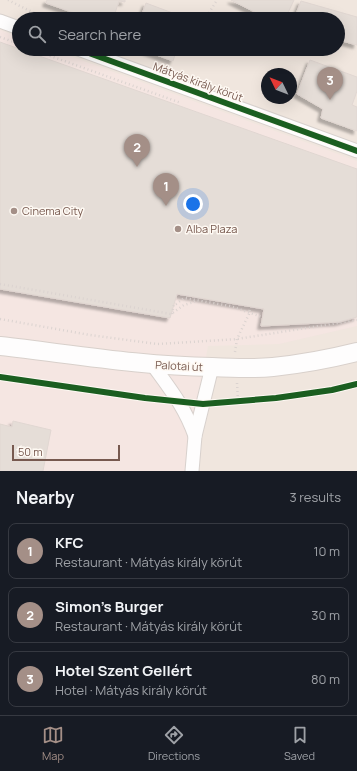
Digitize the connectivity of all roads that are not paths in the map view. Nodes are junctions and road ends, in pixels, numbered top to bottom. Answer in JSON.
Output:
{"nodes":[{"id":1,"x":0,"y":21,"type":"edge"},
{"id":2,"x":12,"y":25,"type":"edge"},
{"id":3,"x":97,"y":56,"type":"edge"},
{"id":4,"x":357,"y":151,"type":"edge"},
{"id":5,"x":0,"y":346,"type":"edge"},
{"id":6,"x":357,"y":352,"type":"edge"},
{"id":7,"x":152,"y":364,"type":"junction"},
{"id":8,"x":212,"y":367,"type":"junction"},
{"id":9,"x":195,"y":436,"type":"junction"},
{"id":10,"x":192,"y":471,"type":"edge"}],
"edges":[{"from":1,"to":2,"type":"street"},
{"from":3,"to":4,"type":"street","name":"Mátyás király körút"},
{"from":5,"to":7,"type":"main road","name":"Palotai út"},
{"from":6,"to":8,"type":"main road","name":"Palotai út"},
{"from":7,"to":8,"type":"main road","name":"Palotai út"},
{"from":7,"to":9,"type":"street"},
{"from":8,"to":9,"type":"street"},
{"from":9,"to":10,"type":"street"}]}
